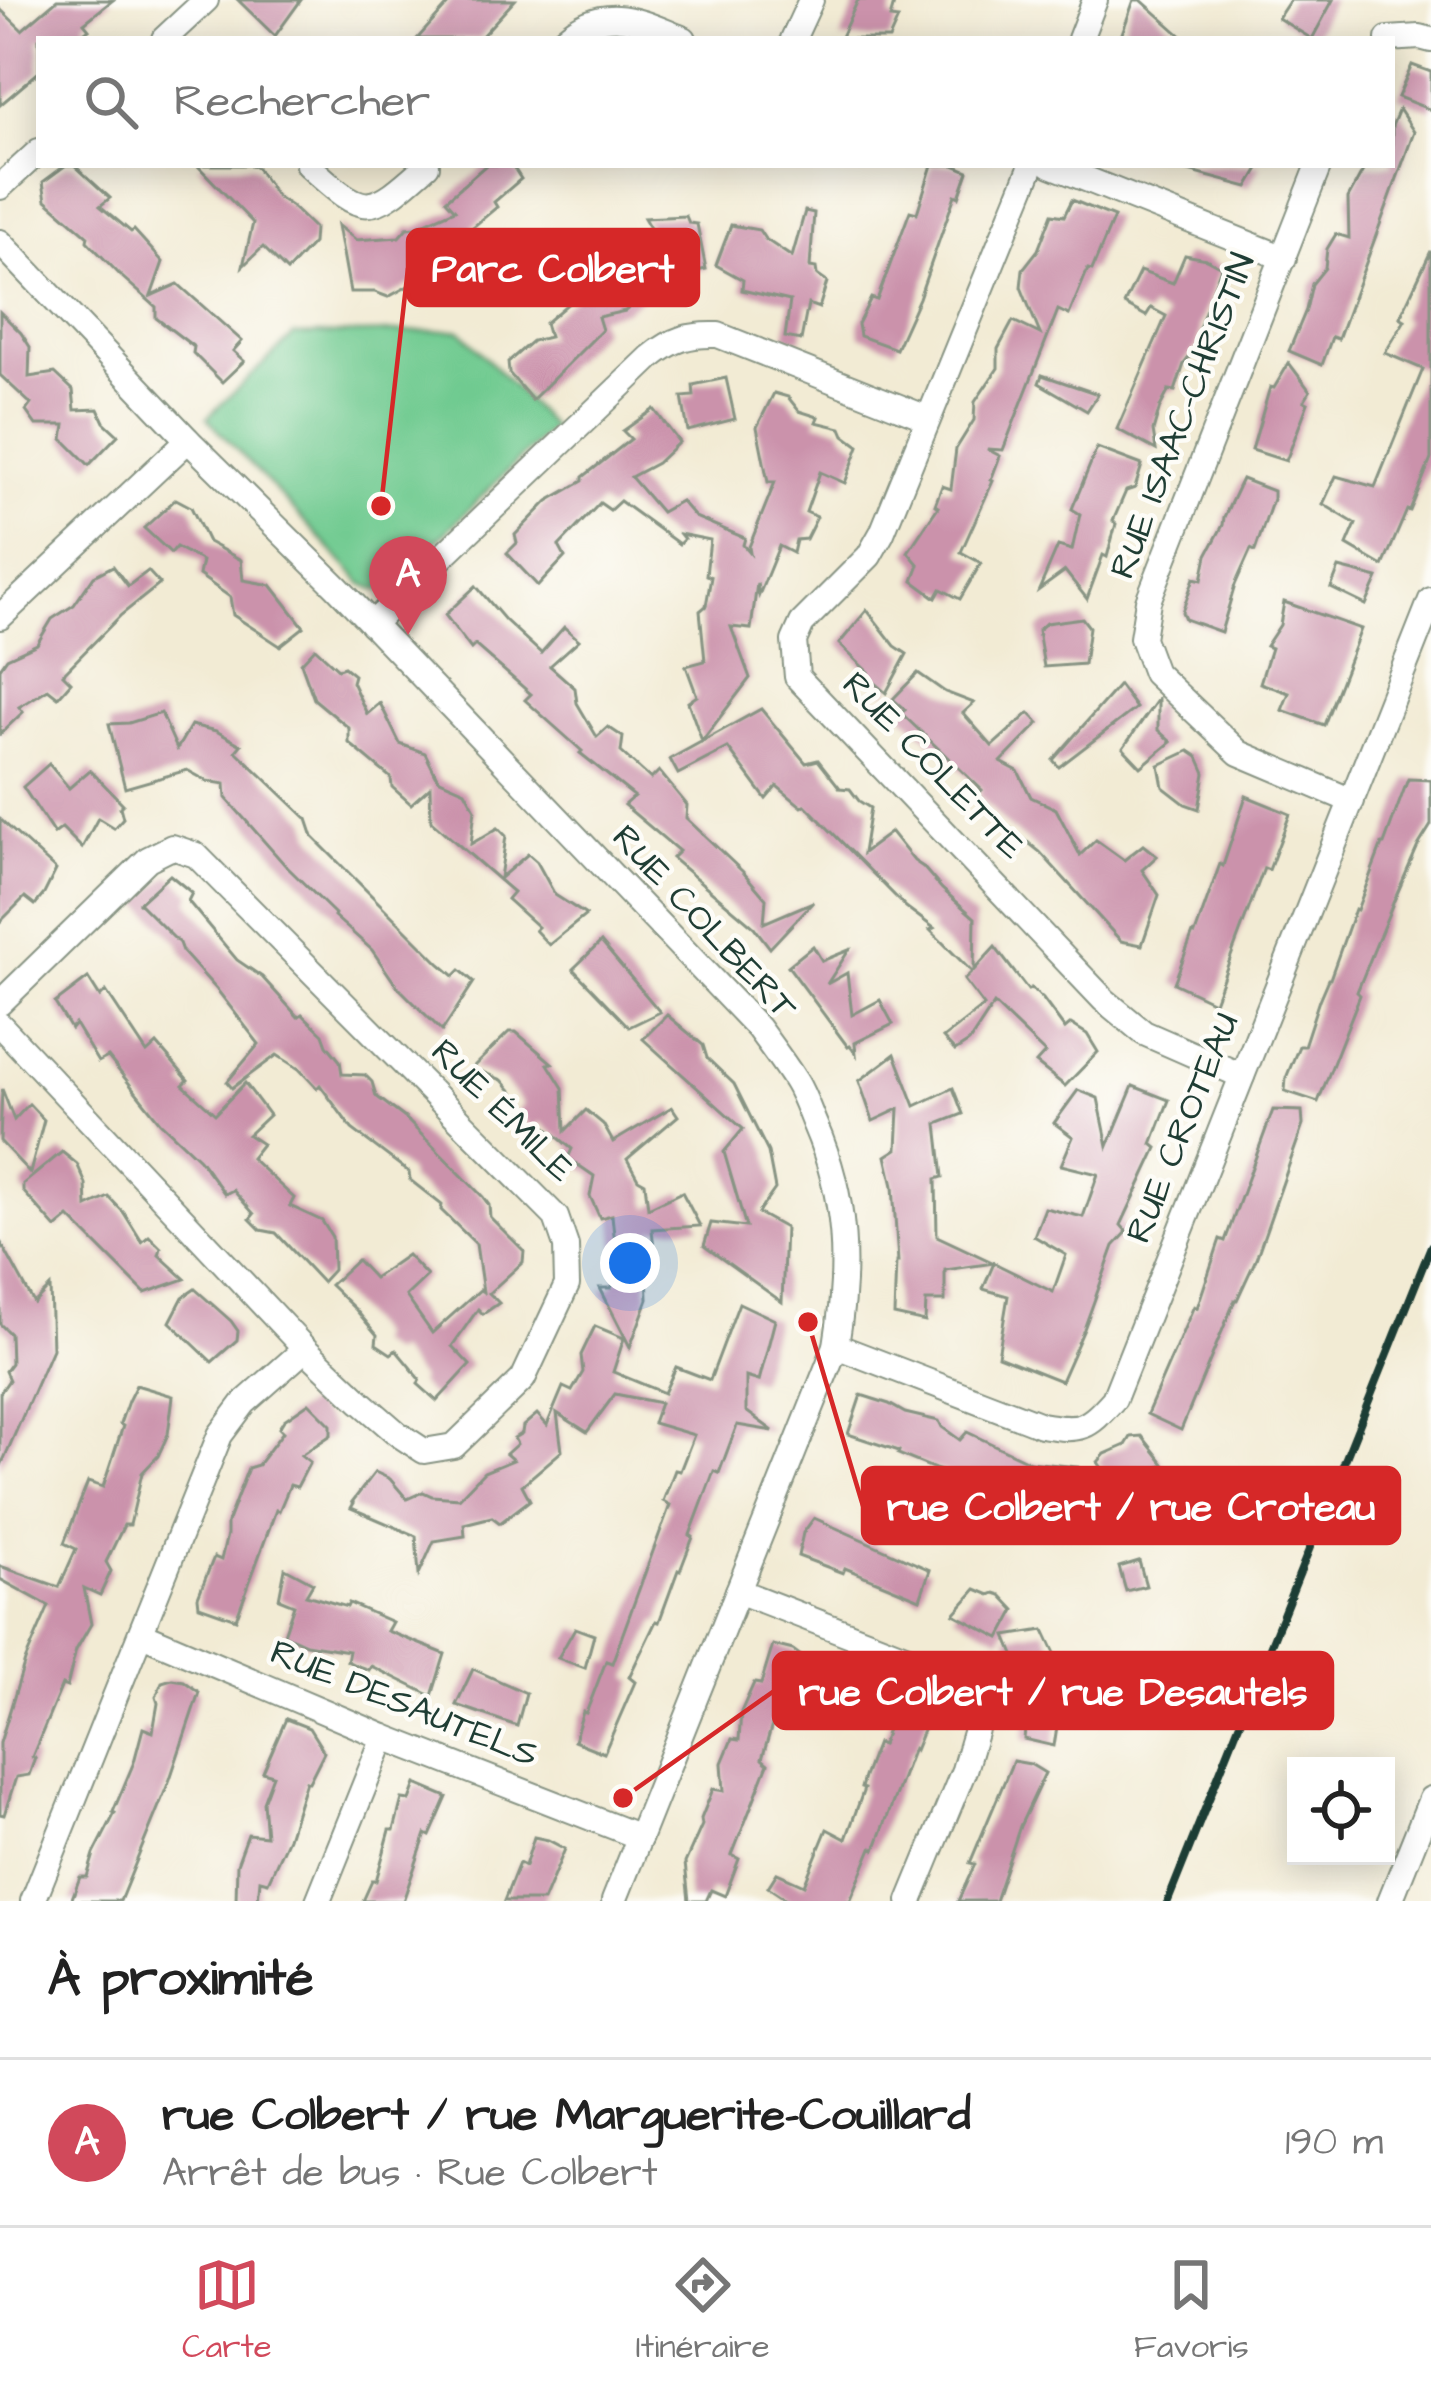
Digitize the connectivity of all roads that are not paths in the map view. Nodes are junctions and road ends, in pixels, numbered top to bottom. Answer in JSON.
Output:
{"nodes":[{"id":1,"x":206,"y":0,"type":"edge"},
{"id":2,"x":811,"y":0,"type":"edge"},
{"id":3,"x":1095,"y":0,"type":"edge"},
{"id":4,"x":175,"y":36,"type":"edge"},
{"id":5,"x":568,"y":36,"type":"edge"},
{"id":6,"x":677,"y":36,"type":"edge"},
{"id":7,"x":794,"y":36,"type":"edge"},
{"id":8,"x":1081,"y":36,"type":"edge"},
{"id":9,"x":1395,"y":39,"type":"edge"},
{"id":10,"x":1431,"y":40,"type":"edge"},
{"id":11,"x":36,"y":154,"type":"edge"},
{"id":12,"x":312,"y":168,"type":"edge"},
{"id":13,"x":424,"y":168,"type":"edge"},
{"id":14,"x":1030,"y":168,"type":"edge"},
{"id":15,"x":1059,"y":168,"type":"edge"},
{"id":16,"x":1318,"y":168,"type":"edge"},
{"id":17,"x":0,"y":188,"type":"edge"},
{"id":18,"x":0,"y":242,"type":"edge"},
{"id":19,"x":1284,"y":258,"type":"junction"},
{"id":20,"x":926,"y":418,"type":"junction"},
{"id":21,"x":188,"y":440,"type":"junction"},
{"id":22,"x":1431,"y":600,"type":"edge"},
{"id":23,"x":0,"y":617,"type":"edge"},
{"id":24,"x":372,"y":624,"type":"junction"},
{"id":25,"x":1352,"y":801,"type":"junction"},
{"id":26,"x":0,"y":1003,"type":"edge"},
{"id":27,"x":0,"y":1025,"type":"edge"},
{"id":28,"x":1242,"y":1076,"type":"junction"},
{"id":29,"x":836,"y":1346,"type":"junction"},
{"id":30,"x":305,"y":1349,"type":"junction"},
{"id":31,"x":738,"y":1591,"type":"junction"},
{"id":32,"x":142,"y":1634,"type":"junction"},
{"id":33,"x":384,"y":1737,"type":"junction"},
{"id":34,"x":1431,"y":1799,"type":"edge"},
{"id":35,"x":640,"y":1837,"type":"junction"},
{"id":36,"x":33,"y":1901,"type":"edge"},
{"id":37,"x":318,"y":1901,"type":"edge"},
{"id":38,"x":614,"y":1901,"type":"edge"},
{"id":39,"x":910,"y":1901,"type":"edge"},
{"id":40,"x":1390,"y":1901,"type":"edge"}],
"edges":[{"from":1,"to":4,"type":"street"},
{"from":2,"to":7,"type":"street"},
{"from":3,"to":8,"type":"street"},
{"from":5,"to":6,"type":"street"},
{"from":9,"to":10,"type":"street"},
{"from":11,"to":17,"type":"street"},
{"from":12,"to":13,"type":"street"},
{"from":14,"to":20,"type":"street","name":"RUE COLETTE"},
{"from":15,"to":19,"type":"street"},
{"from":16,"to":19,"type":"street","name":"RUE ISAAC-CHRISTIN"},
{"from":18,"to":21,"type":"street","name":"RUE COLBERT"},
{"from":19,"to":25,"type":"street","name":"RUE ISAAC-CHRISTIN"},
{"from":20,"to":24,"type":"street"},
{"from":20,"to":28,"type":"street","name":"RUE COLETTE"},
{"from":21,"to":23,"type":"street"},
{"from":21,"to":24,"type":"street","name":"RUE COLBERT"},
{"from":22,"to":25,"type":"street","name":"RUE CROTEAU"},
{"from":24,"to":29,"type":"street","name":"RUE COLBERT"},
{"from":25,"to":28,"type":"street","name":"RUE CROTEAU"},
{"from":26,"to":30,"type":"street","name":"RUE ÉMILE"},
{"from":27,"to":30,"type":"street","name":"RUE ÉMILE"},
{"from":28,"to":29,"type":"street","name":"RUE CROTEAU"},
{"from":29,"to":31,"type":"street","name":"RUE COLBERT"},
{"from":30,"to":32,"type":"street"},
{"from":31,"to":35,"type":"street","name":"RUE COLBERT"},
{"from":31,"to":39,"type":"street"},
{"from":32,"to":33,"type":"street","name":"RUE DESAUTELS"},
{"from":32,"to":36,"type":"street"},
{"from":33,"to":35,"type":"street","name":"RUE DESAUTELS"},
{"from":33,"to":37,"type":"street"},
{"from":34,"to":40,"type":"street"},
{"from":35,"to":38,"type":"street","name":"RUE COLBERT"}]}
